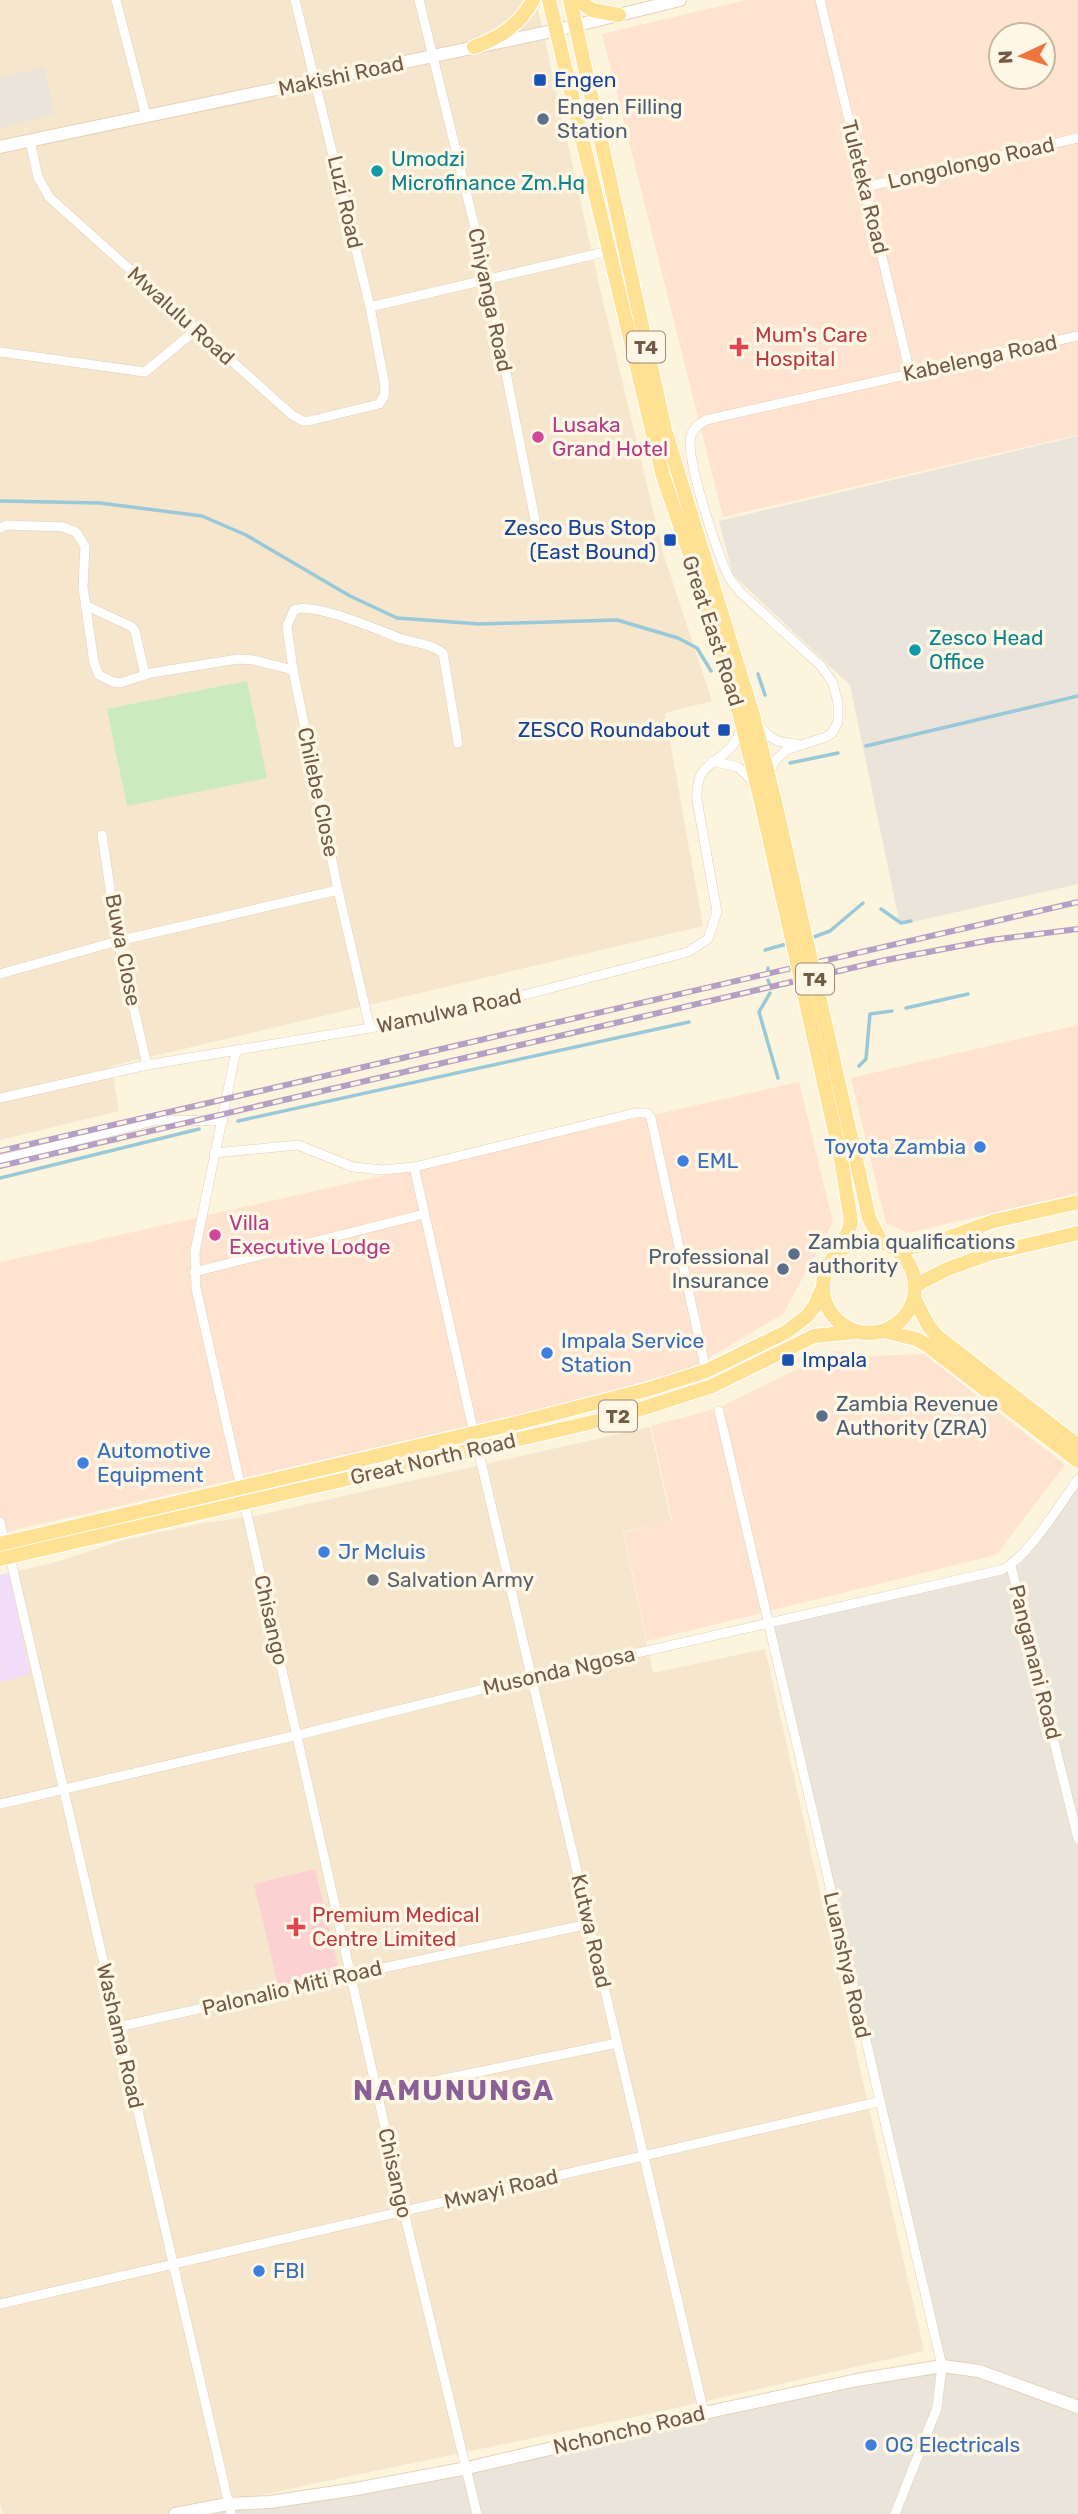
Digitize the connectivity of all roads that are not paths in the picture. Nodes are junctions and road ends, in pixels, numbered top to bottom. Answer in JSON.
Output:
{"nodes":[{"id":1,"x":116,"y":0,"type":"edge"},
{"id":2,"x":295,"y":0,"type":"edge"},
{"id":3,"x":419,"y":0,"type":"edge"},
{"id":4,"x":533,"y":0,"type":"edge"},
{"id":5,"x":549,"y":0,"type":"edge"},
{"id":6,"x":570,"y":0,"type":"edge"},
{"id":7,"x":578,"y":0,"type":"edge"},
{"id":8,"x":680,"y":0,"type":"edge"},
{"id":9,"x":820,"y":0,"type":"edge"},
{"id":10,"x":619,"y":15,"type":"junction"},
{"id":11,"x":576,"y":26,"type":"junction"},
{"id":12,"x":557,"y":30,"type":"junction"},
{"id":13,"x":474,"y":47,"type":"junction"},
{"id":14,"x":432,"y":56,"type":"junction"},
{"id":15,"x":316,"y":82,"type":"junction"},
{"id":16,"x":146,"y":116,"type":"junction"},
{"id":17,"x":1078,"y":138,"type":"edge"},
{"id":18,"x":30,"y":141,"type":"junction"},
{"id":19,"x":0,"y":147,"type":"edge"},
{"id":20,"x":865,"y":187,"type":"junction"},
{"id":21,"x":609,"y":251,"type":"junction"},
{"id":22,"x":488,"y":281,"type":"junction"},
{"id":23,"x":370,"y":307,"type":"junction"},
{"id":24,"x":196,"y":330,"type":"junction"},
{"id":25,"x":1078,"y":336,"type":"edge"},
{"id":26,"x":0,"y":352,"type":"edge"},
{"id":27,"x":910,"y":373,"type":"junction"},
{"id":28,"x":379,"y":404,"type":"joint"},
{"id":29,"x":535,"y":520,"type":"dead end"},
{"id":30,"x":0,"y":528,"type":"edge"},
{"id":31,"x":85,"y":605,"type":"junction"},
{"id":32,"x":293,"y":670,"type":"junction"},
{"id":33,"x":145,"y":675,"type":"junction"},
{"id":34,"x":748,"y":719,"type":"junction"},
{"id":35,"x":458,"y":743,"type":"dead end"},
{"id":36,"x":798,"y":744,"type":"junction"},
{"id":37,"x":712,"y":761,"type":"junction"},
{"id":38,"x":769,"y":774,"type":"junction"},
{"id":39,"x":757,"y":785,"type":"junction"},
{"id":40,"x":768,"y":804,"type":"junction"},
{"id":41,"x":102,"y":835,"type":"dead end"},
{"id":42,"x":338,"y":890,"type":"junction"},
{"id":43,"x":118,"y":941,"type":"junction"},
{"id":44,"x":0,"y":974,"type":"edge"},
{"id":45,"x":370,"y":1028,"type":"junction"},
{"id":46,"x":236,"y":1051,"type":"junction"},
{"id":47,"x":147,"y":1065,"type":"junction"},
{"id":48,"x":0,"y":1098,"type":"edge"},
{"id":49,"x":223,"y":1121,"type":"junction"},
{"id":50,"x":214,"y":1153,"type":"junction"},
{"id":51,"x":848,"y":1157,"type":"junction"},
{"id":52,"x":0,"y":1160,"type":"edge"},
{"id":53,"x":414,"y":1167,"type":"junction"},
{"id":54,"x":1078,"y":1202,"type":"edge"},
{"id":55,"x":424,"y":1214,"type":"junction"},
{"id":56,"x":1078,"y":1233,"type":"edge"},
{"id":57,"x":881,"y":1242,"type":"junction"},
{"id":58,"x":896,"y":1249,"type":"junction"},
{"id":59,"x":831,"y":1262,"type":"junction"},
{"id":60,"x":194,"y":1272,"type":"junction"},
{"id":61,"x":822,"y":1289,"type":"junction"},
{"id":62,"x":915,"y":1292,"type":"junction"},
{"id":63,"x":883,"y":1331,"type":"junction"},
{"id":64,"x":855,"y":1332,"type":"junction"},
{"id":65,"x":706,"y":1371,"type":"junction"},
{"id":66,"x":719,"y":1412,"type":"dead end"},
{"id":67,"x":474,"y":1433,"type":"junction"},
{"id":68,"x":1078,"y":1446,"type":"edge"},
{"id":69,"x":478,"y":1449,"type":"junction"},
{"id":70,"x":1078,"y":1461,"type":"edge"},
{"id":71,"x":1078,"y":1479,"type":"edge"},
{"id":72,"x":240,"y":1489,"type":"junction"},
{"id":73,"x":244,"y":1503,"type":"junction"},
{"id":74,"x":0,"y":1522,"type":"edge"},
{"id":75,"x":4,"y":1551,"type":"edge"},
{"id":76,"x":1011,"y":1566,"type":"junction"},
{"id":77,"x":767,"y":1624,"type":"junction"},
{"id":78,"x":532,"y":1676,"type":"junction"},
{"id":79,"x":298,"y":1735,"type":"junction"},
{"id":80,"x":64,"y":1788,"type":"junction"},
{"id":81,"x":0,"y":1804,"type":"edge"},
{"id":82,"x":1078,"y":1839,"type":"edge"},
{"id":83,"x":590,"y":1924,"type":"junction"},
{"id":84,"x":350,"y":1975,"type":"junction"},
{"id":85,"x":118,"y":2027,"type":"junction"},
{"id":86,"x":617,"y":2043,"type":"junction"},
{"id":87,"x":377,"y":2093,"type":"junction"},
{"id":88,"x":878,"y":2102,"type":"junction"},
{"id":89,"x":644,"y":2156,"type":"junction"},
{"id":90,"x":404,"y":2211,"type":"junction"},
{"id":91,"x":173,"y":2265,"type":"junction"},
{"id":92,"x":0,"y":2304,"type":"edge"},
{"id":93,"x":942,"y":2366,"type":"junction"},
{"id":94,"x":1078,"y":2407,"type":"edge"},
{"id":95,"x":704,"y":2413,"type":"junction"},
{"id":96,"x":467,"y":2468,"type":"junction"},
{"id":97,"x":230,"y":2509,"type":"edge"},
{"id":98,"x":175,"y":2514,"type":"edge"},
{"id":99,"x":477,"y":2514,"type":"edge"},
{"id":100,"x":895,"y":2514,"type":"edge"}],
"edges":[{"from":1,"to":16,"type":"street"},
{"from":2,"to":15,"type":"street","name":"Luzi Road"},
{"from":3,"to":14,"type":"street","name":"Chiyanga Road"},
{"from":4,"to":13,"type":"main road"},
{"from":5,"to":12,"type":"main road","name":"Great East Road","number":"T4"},
{"from":6,"to":11,"type":"main road","name":"Great East Road","number":"T4"},
{"from":7,"to":10,"type":"main road"},
{"from":8,"to":10,"type":"street","name":"Makishi Road"},
{"from":9,"to":20,"type":"street","name":"Tuleteka Road"},
{"from":10,"to":11,"type":"street","name":"Makishi Road"},
{"from":11,"to":12,"type":"street","name":"Makishi Road"},
{"from":11,"to":34,"type":"main road","name":"Great East Road","number":"T4"},
{"from":12,"to":13,"type":"street","name":"Makishi Road"},
{"from":12,"to":21,"type":"main road","name":"Great East Road","number":"T4"},
{"from":13,"to":14,"type":"street","name":"Makishi Road"},
{"from":14,"to":15,"type":"street","name":"Makishi Road"},
{"from":14,"to":22,"type":"street","name":"Chiyanga Road"},
{"from":15,"to":16,"type":"street","name":"Makishi Road"},
{"from":15,"to":23,"type":"street","name":"Luzi Road"},
{"from":16,"to":18,"type":"street","name":"Makishi Road"},
{"from":17,"to":20,"type":"street","name":"Longolongo Road"},
{"from":18,"to":19,"type":"street","name":"Makishi Road"},
{"from":18,"to":24,"type":"street","name":"Mwalulu Road"},
{"from":20,"to":27,"type":"street","name":"Tuleteka Road"},
{"from":21,"to":22,"type":"street"},
{"from":21,"to":34,"type":"main road","name":"Great East Road","number":"T4"},
{"from":22,"to":23,"type":"street"},
{"from":22,"to":29,"type":"street","name":"Chiyanga Road"},
{"from":23,"to":28,"type":"street","name":"Luzi Road"},
{"from":24,"to":26,"type":"street"},
{"from":24,"to":28,"type":"street","name":"Mwalulu Road"},
{"from":25,"to":27,"type":"street","name":"Kabelenga Road"},
{"from":27,"to":36,"type":"street","name":"Kabelenga Road"},
{"from":30,"to":31,"type":"street"},
{"from":31,"to":33,"type":"street"},
{"from":31,"to":33,"type":"street"},
{"from":32,"to":33,"type":"street"},
{"from":32,"to":35,"type":"street","name":"Chilebe Close"},
{"from":32,"to":42,"type":"street","name":"Chilebe Close"},
{"from":34,"to":36,"type":"street"},
{"from":34,"to":37,"type":"street","name":"Wamulwa Road"},
{"from":34,"to":38,"type":"main road","name":"Great East Road","number":"T4"},
{"from":34,"to":39,"type":"main road","name":"Great East Road","number":"T4"},
{"from":36,"to":38,"type":"street","name":"Kabelenga Road"},
{"from":37,"to":39,"type":"street"},
{"from":37,"to":45,"type":"street","name":"Wamulwa Road"},
{"from":38,"to":40,"type":"main road","name":"Great East Road","number":"T4"},
{"from":39,"to":40,"type":"main road","name":"Great East Road","number":"T4"},
{"from":40,"to":51,"type":"main road","name":"Great East Road","number":"T4","bridge":true},
{"from":41,"to":43,"type":"street","name":"Buwa Close"},
{"from":42,"to":43,"type":"street"},
{"from":42,"to":45,"type":"street","name":"Chilebe Close"},
{"from":43,"to":44,"type":"street"},
{"from":43,"to":47,"type":"street","name":"Buwa Close"},
{"from":45,"to":46,"type":"street","name":"Wamulwa Road"},
{"from":46,"to":47,"type":"street","name":"Wamulwa Road"},
{"from":46,"to":49,"type":"street","name":"Chisango"},
{"from":47,"to":48,"type":"street","name":"Wamulwa Road"},
{"from":49,"to":50,"type":"street","name":"Chisango"},
{"from":49,"to":52,"type":"street"},
{"from":50,"to":53,"type":"street"},
{"from":50,"to":60,"type":"street","name":"Chisango"},
{"from":51,"to":57,"type":"main road","name":"Great East Road","number":"T4"},
{"from":51,"to":59,"type":"main road","name":"Great East Road","number":"T4"},
{"from":53,"to":55,"type":"street"},
{"from":53,"to":65,"type":"street"},
{"from":54,"to":58,"type":"main road"},
{"from":55,"to":60,"type":"street"},
{"from":55,"to":67,"type":"street"},
{"from":56,"to":62,"type":"main road"},
{"from":57,"to":58,"type":"main road"},
{"from":57,"to":59,"type":"main road"},
{"from":58,"to":62,"type":"main road"},
{"from":59,"to":61,"type":"main road"},
{"from":60,"to":72,"type":"street","name":"Chisango"},
{"from":61,"to":64,"type":"main road"},
{"from":61,"to":65,"type":"main road","name":"Great North Road","number":"T2"},
{"from":62,"to":63,"type":"main road"},
{"from":62,"to":68,"type":"main road"},
{"from":63,"to":64,"type":"main road"},
{"from":63,"to":70,"type":"main road"},
{"from":64,"to":69,"type":"main road","name":"Great North Road","number":"T2"},
{"from":65,"to":67,"type":"main road","name":"Great North Road","number":"T2"},
{"from":66,"to":77,"type":"street","name":"Luanshya Road"},
{"from":67,"to":72,"type":"main road","name":"Great North Road","number":"T2"},
{"from":69,"to":73,"type":"main road","name":"Great North Road","number":"T2"},
{"from":69,"to":78,"type":"street","name":"Kutwa Road"},
{"from":71,"to":76,"type":"street"},
{"from":72,"to":73,"type":"street","name":"Chisango"},
{"from":72,"to":75,"type":"main road","name":"Great North Road","number":"T2"},
{"from":73,"to":75,"type":"main road","name":"Great North Road","number":"T2"},
{"from":73,"to":79,"type":"street","name":"Chisango"},
{"from":74,"to":75,"type":"street","name":"Washama Road"},
{"from":75,"to":80,"type":"street","name":"Washama Road"},
{"from":76,"to":77,"type":"street","name":"Musonda Ngosa"},
{"from":76,"to":82,"type":"street","name":"Panganani Road"},
{"from":77,"to":78,"type":"street","name":"Musonda Ngosa"},
{"from":77,"to":88,"type":"street","name":"Luanshya Road"},
{"from":78,"to":79,"type":"street","name":"Musonda Ngosa"},
{"from":78,"to":83,"type":"street","name":"Kutwa Road"},
{"from":79,"to":80,"type":"street","name":"Musonda Ngosa"},
{"from":79,"to":84,"type":"street","name":"Chisango"},
{"from":80,"to":81,"type":"street","name":"Musonda Ngosa"},
{"from":80,"to":85,"type":"street","name":"Washama Road"},
{"from":83,"to":84,"type":"street","name":"Palonalio Miti Road"},
{"from":83,"to":86,"type":"street","name":"Kutwa Road"},
{"from":84,"to":85,"type":"street","name":"Palonalio Miti Road"},
{"from":84,"to":87,"type":"street","name":"Chisango"},
{"from":85,"to":91,"type":"street","name":"Washama Road"},
{"from":86,"to":87,"type":"street"},
{"from":86,"to":89,"type":"street","name":"Kutwa Road"},
{"from":87,"to":90,"type":"street","name":"Chisango"},
{"from":88,"to":89,"type":"street","name":"Mwayi Road"},
{"from":88,"to":93,"type":"street","name":"Luanshya Road"},
{"from":89,"to":90,"type":"street","name":"Mwayi Road"},
{"from":89,"to":95,"type":"street","name":"Kutwa Road"},
{"from":90,"to":91,"type":"street","name":"Mwayi Road"},
{"from":90,"to":96,"type":"street","name":"Chisango"},
{"from":91,"to":92,"type":"street","name":"Mwayi Road"},
{"from":91,"to":97,"type":"street","name":"Washama Road"},
{"from":93,"to":94,"type":"street","name":"Nchoncho Road"},
{"from":93,"to":95,"type":"street","name":"Nchoncho Road"},
{"from":93,"to":100,"type":"street","name":"Luanshya Road"},
{"from":95,"to":96,"type":"street","name":"Nchoncho Road"},
{"from":96,"to":97,"type":"street","name":"Nchoncho Road"},
{"from":96,"to":99,"type":"street","name":"Chisango"},
{"from":97,"to":98,"type":"street","name":"Nchoncho Road"}]}
